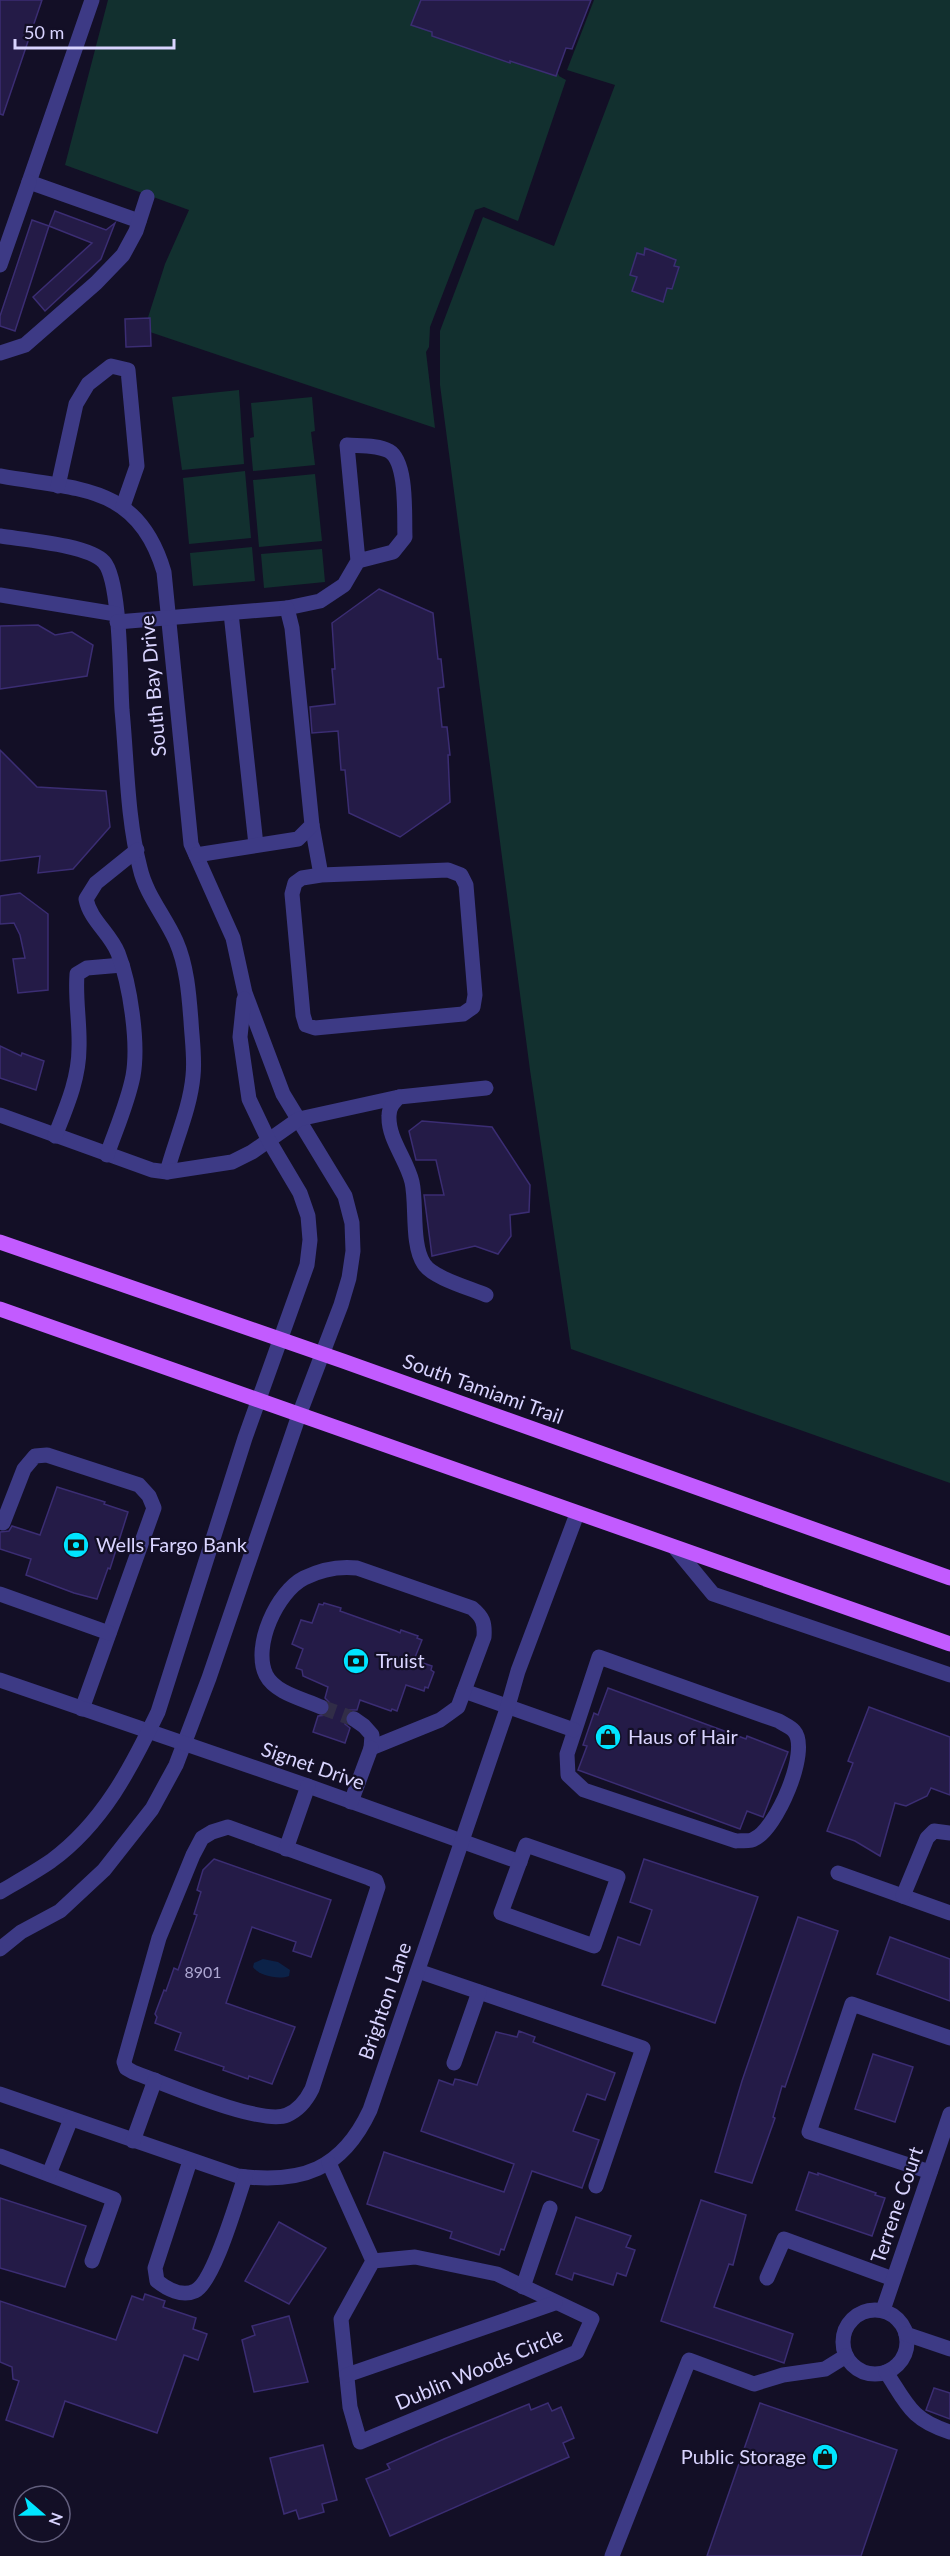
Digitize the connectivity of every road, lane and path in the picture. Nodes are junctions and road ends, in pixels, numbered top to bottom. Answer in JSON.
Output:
{"nodes":[{"id":1,"x":92,"y":0,"type":"edge"},
{"id":2,"x":29,"y":182,"type":"junction"},
{"id":3,"x":147,"y":197,"type":"dead end"},
{"id":4,"x":139,"y":221,"type":"junction"},
{"id":5,"x":0,"y":265,"type":"edge"},
{"id":6,"x":0,"y":353,"type":"edge"},
{"id":7,"x":0,"y":476,"type":"edge"},
{"id":8,"x":58,"y":486,"type":"junction"},
{"id":9,"x":123,"y":506,"type":"junction"},
{"id":10,"x":0,"y":536,"type":"edge"},
{"id":11,"x":358,"y":561,"type":"junction"},
{"id":12,"x":0,"y":595,"type":"edge"},
{"id":13,"x":287,"y":608,"type":"junction"},
{"id":14,"x":231,"y":613,"type":"junction"},
{"id":15,"x":117,"y":618,"type":"junction"},
{"id":16,"x":168,"y":619,"type":"junction"},
{"id":17,"x":312,"y":825,"type":"junction"},
{"id":18,"x":256,"y":845,"type":"junction"},
{"id":19,"x":136,"y":850,"type":"junction"},
{"id":20,"x":196,"y":855,"type":"junction"},
{"id":21,"x":321,"y":875,"type":"junction"},
{"id":22,"x":122,"y":965,"type":"junction"},
{"id":23,"x":245,"y":993,"type":"junction"},
{"id":24,"x":486,"y":1088,"type":"dead end"},
{"id":25,"x":399,"y":1097,"type":"junction"},
{"id":26,"x":0,"y":1115,"type":"edge"},
{"id":27,"x":299,"y":1119,"type":"junction"},
{"id":28,"x":55,"y":1136,"type":"junction"},
{"id":29,"x":268,"y":1139,"type":"junction"},
{"id":30,"x":107,"y":1155,"type":"junction"},
{"id":31,"x":167,"y":1173,"type":"junction"},
{"id":32,"x":0,"y":1242,"type":"edge"},
{"id":33,"x":486,"y":1294,"type":"dead end"},
{"id":34,"x":0,"y":1309,"type":"edge"},
{"id":35,"x":279,"y":1339,"type":"junction"},
{"id":36,"x":322,"y":1354,"type":"junction"},
{"id":37,"x":258,"y":1400,"type":"junction"},
{"id":38,"x":299,"y":1415,"type":"junction"},
{"id":39,"x":577,"y":1514,"type":"junction"},
{"id":40,"x":3,"y":1523,"type":"dead end"},
{"id":41,"x":675,"y":1548,"type":"junction"},
{"id":42,"x":950,"y":1578,"type":"edge"},
{"id":43,"x":0,"y":1594,"type":"edge"},
{"id":44,"x":109,"y":1633,"type":"junction"},
{"id":45,"x":950,"y":1644,"type":"edge"},
{"id":46,"x":950,"y":1675,"type":"edge"},
{"id":47,"x":0,"y":1680,"type":"edge"},
{"id":48,"x":464,"y":1691,"type":"junction"},
{"id":49,"x":321,"y":1707,"type":"tunnel mouth"},
{"id":50,"x":508,"y":1707,"type":"junction"},
{"id":51,"x":82,"y":1709,"type":"junction"},
{"id":52,"x":354,"y":1719,"type":"tunnel mouth"},
{"id":53,"x":574,"y":1730,"type":"junction"},
{"id":54,"x":148,"y":1732,"type":"junction"},
{"id":55,"x":184,"y":1744,"type":"junction"},
{"id":56,"x":371,"y":1748,"type":"junction"},
{"id":57,"x":308,"y":1786,"type":"junction"},
{"id":58,"x":351,"y":1802,"type":"junction"},
{"id":59,"x":950,"y":1833,"type":"edge"},
{"id":60,"x":462,"y":1842,"type":"junction"},
{"id":61,"x":286,"y":1849,"type":"junction"},
{"id":62,"x":520,"y":1862,"type":"junction"},
{"id":63,"x":837,"y":1873,"type":"dead end"},
{"id":64,"x":0,"y":1892,"type":"edge"},
{"id":65,"x":903,"y":1896,"type":"junction"},
{"id":66,"x":950,"y":1913,"type":"edge"},
{"id":67,"x":0,"y":1949,"type":"edge"},
{"id":68,"x":418,"y":1971,"type":"junction"},
{"id":69,"x":479,"y":1992,"type":"junction"},
{"id":70,"x":950,"y":2037,"type":"edge"},
{"id":71,"x":454,"y":2063,"type":"dead end"},
{"id":72,"x":155,"y":2080,"type":"junction"},
{"id":73,"x":0,"y":2094,"type":"edge"},
{"id":74,"x":950,"y":2114,"type":"edge"},
{"id":75,"x":71,"y":2119,"type":"junction"},
{"id":76,"x":133,"y":2141,"type":"junction"},
{"id":77,"x":0,"y":2156,"type":"edge"},
{"id":78,"x":190,"y":2161,"type":"junction"},
{"id":79,"x":329,"y":2163,"type":"junction"},
{"id":80,"x":930,"y":2172,"type":"junction"},
{"id":81,"x":49,"y":2174,"type":"junction"},
{"id":82,"x":245,"y":2177,"type":"junction"},
{"id":83,"x":596,"y":2186,"type":"dead end"},
{"id":84,"x":550,"y":2208,"type":"dead end"},
{"id":85,"x":92,"y":2261,"type":"dead end"},
{"id":86,"x":373,"y":2262,"type":"junction"},
{"id":87,"x":767,"y":2278,"type":"dead end"},
{"id":88,"x":893,"y":2279,"type":"junction"},
{"id":89,"x":523,"y":2287,"type":"junction"},
{"id":90,"x":555,"y":2303,"type":"junction"},
{"id":91,"x":884,"y":2310,"type":"junction"},
{"id":92,"x":906,"y":2334,"type":"junction"},
{"id":93,"x":950,"y":2349,"type":"edge"},
{"id":94,"x":846,"y":2356,"type":"junction"},
{"id":95,"x":886,"y":2372,"type":"junction"},
{"id":96,"x":347,"y":2375,"type":"junction"},
{"id":97,"x":950,"y":2432,"type":"edge"},
{"id":98,"x":612,"y":2556,"type":"edge"}],
"edges":[{"from":1,"to":2,"type":"street"},
{"from":2,"to":4,"type":"street"},
{"from":2,"to":5,"type":"street"},
{"from":3,"to":4,"type":"street"},
{"from":4,"to":6,"type":"street"},
{"from":7,"to":8,"type":"street","name":"South Bay Drive"},
{"from":8,"to":9,"type":"street","name":"South Bay Drive"},
{"from":8,"to":9,"type":"street"},
{"from":9,"to":16,"type":"street","name":"South Bay Drive"},
{"from":10,"to":15,"type":"street"},
{"from":11,"to":11,"type":"street"},
{"from":11,"to":13,"type":"street"},
{"from":12,"to":15,"type":"street"},
{"from":13,"to":14,"type":"street"},
{"from":13,"to":17,"type":"street"},
{"from":14,"to":16,"type":"street"},
{"from":14,"to":18,"type":"street"},
{"from":15,"to":16,"type":"street"},
{"from":15,"to":19,"type":"street"},
{"from":16,"to":20,"type":"street","name":"South Bay Drive"},
{"from":17,"to":18,"type":"street"},
{"from":17,"to":21,"type":"street"},
{"from":18,"to":20,"type":"street"},
{"from":19,"to":22,"type":"street"},
{"from":19,"to":31,"type":"street"},
{"from":20,"to":23,"type":"street","name":"South Bay Drive"},
{"from":21,"to":21,"type":"street"},
{"from":22,"to":28,"type":"street"},
{"from":22,"to":30,"type":"street"},
{"from":23,"to":27,"type":"street","name":"South Bay Drive"},
{"from":23,"to":29,"type":"street","name":"South Bay Drive"},
{"from":24,"to":25,"type":"street"},
{"from":25,"to":27,"type":"street"},
{"from":25,"to":33,"type":"street"},
{"from":26,"to":28,"type":"street"},
{"from":27,"to":29,"type":"street"},
{"from":27,"to":36,"type":"street","name":"South Bay Drive"},
{"from":28,"to":30,"type":"street"},
{"from":29,"to":31,"type":"street"},
{"from":29,"to":35,"type":"street","name":"South Bay Drive"},
{"from":30,"to":31,"type":"street"},
{"from":32,"to":35,"type":"main road","name":"South Tamiami Trail"},
{"from":34,"to":37,"type":"main road"},
{"from":35,"to":36,"type":"main road","name":"South Tamiami Trail"},
{"from":35,"to":37,"type":"street","name":"South Bay Drive"},
{"from":36,"to":38,"type":"street","name":"South Bay Drive"},
{"from":36,"to":42,"type":"main road","name":"South Tamiami Trail"},
{"from":37,"to":38,"type":"main road"},
{"from":37,"to":54,"type":"street","name":"South Bay Drive"},
{"from":38,"to":39,"type":"main road"},
{"from":38,"to":55,"type":"street","name":"South Bay Drive"},
{"from":39,"to":41,"type":"main road"},
{"from":39,"to":50,"type":"street","name":"Brighton Lane"},
{"from":40,"to":44,"type":"street"},
{"from":41,"to":45,"type":"main road"},
{"from":41,"to":46,"type":"street"},
{"from":43,"to":44,"type":"street"},
{"from":44,"to":51,"type":"street"},
{"from":47,"to":51,"type":"street","name":"Signet Drive"},
{"from":48,"to":49,"type":"street"},
{"from":48,"to":50,"type":"street"},
{"from":48,"to":56,"type":"street"},
{"from":50,"to":53,"type":"street"},
{"from":50,"to":60,"type":"street","name":"Brighton Lane"},
{"from":51,"to":54,"type":"street","name":"Signet Drive"},
{"from":52,"to":56,"type":"street"},
{"from":53,"to":53,"type":"street"},
{"from":54,"to":55,"type":"street","name":"Signet Drive"},
{"from":54,"to":64,"type":"street","name":"South Bay Drive"},
{"from":55,"to":57,"type":"street","name":"Signet Drive"},
{"from":55,"to":67,"type":"street","name":"South Bay Drive"},
{"from":56,"to":58,"type":"street"},
{"from":57,"to":58,"type":"street","name":"Signet Drive"},
{"from":57,"to":61,"type":"street"},
{"from":58,"to":60,"type":"street","name":"Signet Drive"},
{"from":59,"to":65,"type":"street"},
{"from":60,"to":62,"type":"street","name":"Signet Drive"},
{"from":60,"to":68,"type":"street","name":"Brighton Lane"},
{"from":61,"to":72,"type":"street"},
{"from":61,"to":72,"type":"street"},
{"from":62,"to":62,"type":"street"},
{"from":63,"to":65,"type":"street"},
{"from":65,"to":66,"type":"street"},
{"from":68,"to":69,"type":"street"},
{"from":68,"to":79,"type":"street","name":"Brighton Lane"},
{"from":69,"to":71,"type":"street"},
{"from":69,"to":83,"type":"street"},
{"from":70,"to":80,"type":"street"},
{"from":72,"to":76,"type":"street"},
{"from":73,"to":75,"type":"street","name":"Brighton Lane"},
{"from":74,"to":80,"type":"street","name":"Terrene Court"},
{"from":75,"to":76,"type":"street","name":"Brighton Lane"},
{"from":75,"to":81,"type":"street"},
{"from":76,"to":78,"type":"street","name":"Brighton Lane"},
{"from":77,"to":81,"type":"street"},
{"from":78,"to":82,"type":"street","name":"Brighton Lane"},
{"from":78,"to":82,"type":"street"},
{"from":79,"to":82,"type":"street","name":"Brighton Lane"},
{"from":79,"to":86,"type":"street"},
{"from":80,"to":88,"type":"street","name":"Terrene Court"},
{"from":81,"to":85,"type":"street"},
{"from":84,"to":89,"type":"street"},
{"from":86,"to":89,"type":"street","name":"Dublin Woods Circle"},
{"from":86,"to":96,"type":"street","name":"Dublin Woods Circle"},
{"from":87,"to":88,"type":"street"},
{"from":88,"to":91,"type":"street","name":"Terrene Court"},
{"from":89,"to":90,"type":"street","name":"Dublin Woods Circle"},
{"from":90,"to":96,"type":"street"},
{"from":90,"to":96,"type":"street","name":"Dublin Woods Circle"},
{"from":91,"to":92,"type":"street"},
{"from":91,"to":94,"type":"street"},
{"from":92,"to":93,"type":"street"},
{"from":92,"to":95,"type":"street"},
{"from":94,"to":95,"type":"street"},
{"from":94,"to":98,"type":"street"},
{"from":95,"to":97,"type":"street"}]}
